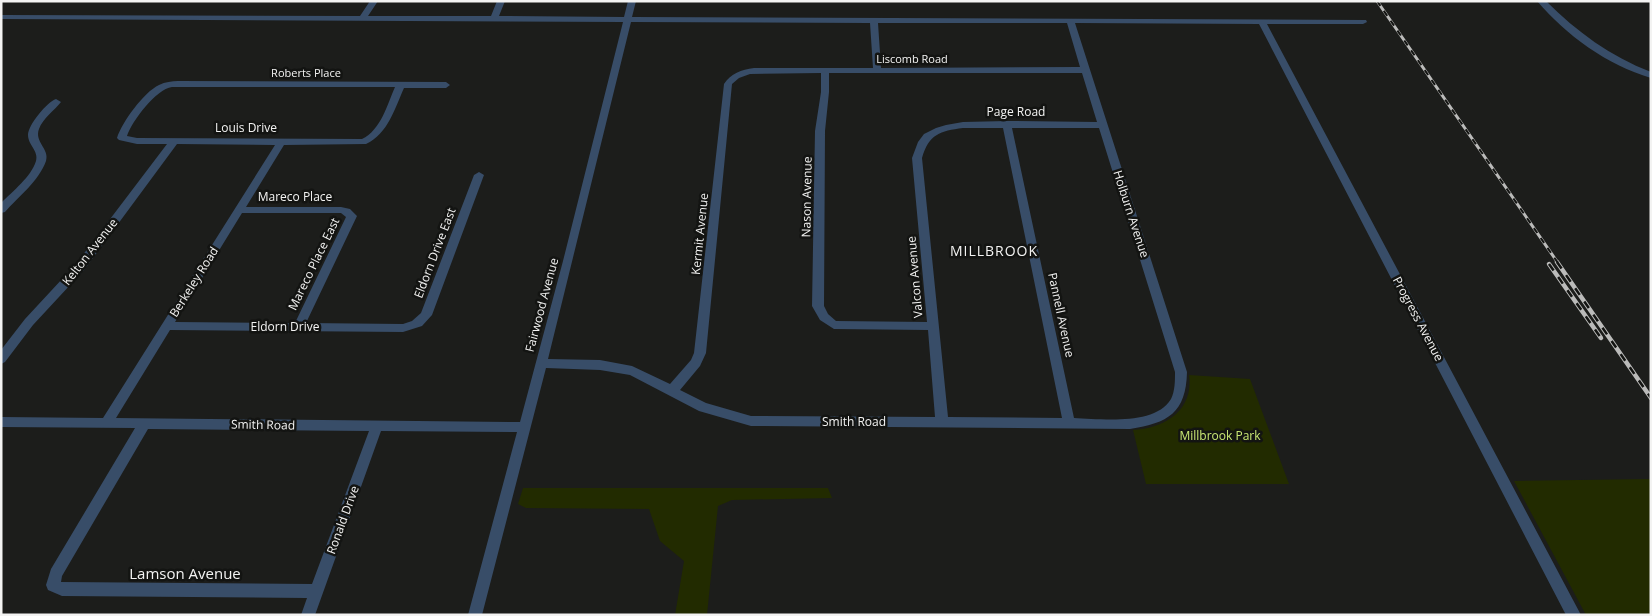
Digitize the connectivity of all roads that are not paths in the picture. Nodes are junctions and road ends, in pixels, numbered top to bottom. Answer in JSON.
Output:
{"nodes":[{"id":1,"x":374,"y":1,"type":"edge"},
{"id":2,"x":501,"y":1,"type":"edge"},
{"id":3,"x":632,"y":1,"type":"edge"},
{"id":4,"x":1541,"y":1,"type":"edge"},
{"id":5,"x":1,"y":17,"type":"edge"},
{"id":6,"x":363,"y":18,"type":"junction"},
{"id":7,"x":494,"y":19,"type":"junction"},
{"id":8,"x":629,"y":20,"type":"junction"},
{"id":9,"x":874,"y":20,"type":"junction"},
{"id":10,"x":1070,"y":21,"type":"junction"},
{"id":11,"x":1262,"y":22,"type":"junction"},
{"id":12,"x":1363,"y":22,"type":"dead end"},
{"id":13,"x":877,"y":70,"type":"junction"},
{"id":14,"x":1086,"y":70,"type":"junction"},
{"id":15,"x":825,"y":72,"type":"junction"},
{"id":16,"x":738,"y":74,"type":"joint"},
{"id":17,"x":1651,"y":75,"type":"edge"},
{"id":18,"x":401,"y":85,"type":"junction"},
{"id":19,"x":446,"y":85,"type":"dead end"},
{"id":20,"x":56,"y":102,"type":"dead end"},
{"id":21,"x":1007,"y":124,"type":"junction"},
{"id":22,"x":1103,"y":125,"type":"junction"},
{"id":23,"x":931,"y":133,"type":"joint"},
{"id":24,"x":122,"y":138,"type":"joint"},
{"id":25,"x":174,"y":141,"type":"junction"},
{"id":26,"x":282,"y":141,"type":"junction"},
{"id":27,"x":479,"y":175,"type":"dead end"},
{"id":28,"x":1,"y":210,"type":"edge"},
{"id":29,"x":239,"y":210,"type":"junction"},
{"id":30,"x":350,"y":213,"type":"joint"},
{"id":31,"x":166,"y":326,"type":"junction"},
{"id":32,"x":933,"y":326,"type":"junction"},
{"id":33,"x":298,"y":328,"type":"junction"},
{"id":34,"x":403,"y":328,"type":"joint"},
{"id":35,"x":1,"y":359,"type":"edge"},
{"id":36,"x":541,"y":363,"type":"junction"},
{"id":37,"x":671,"y":391,"type":"junction"},
{"id":38,"x":1173,"y":406,"type":"joint"},
{"id":39,"x":1,"y":422,"type":"edge"},
{"id":40,"x":107,"y":422,"type":"junction"},
{"id":41,"x":145,"y":423,"type":"junction"},
{"id":42,"x":942,"y":423,"type":"junction"},
{"id":43,"x":1069,"y":423,"type":"junction"},
{"id":44,"x":377,"y":426,"type":"junction"},
{"id":45,"x":525,"y":427,"type":"junction"},
{"id":46,"x":317,"y":591,"type":"junction"},
{"id":47,"x":308,"y":615,"type":"edge"},
{"id":48,"x":475,"y":615,"type":"edge"},
{"id":49,"x":1574,"y":615,"type":"edge"}],
"edges":[{"from":1,"to":6,"type":"street"},
{"from":2,"to":7,"type":"street"},
{"from":3,"to":8,"type":"street","name":"Fairwood Avenue"},
{"from":4,"to":17,"type":"street"},
{"from":5,"to":6,"type":"street"},
{"from":6,"to":7,"type":"street"},
{"from":7,"to":8,"type":"street"},
{"from":8,"to":9,"type":"street"},
{"from":8,"to":36,"type":"street","name":"Fairwood Avenue"},
{"from":9,"to":10,"type":"street"},
{"from":9,"to":13,"type":"street"},
{"from":10,"to":11,"type":"street"},
{"from":10,"to":14,"type":"street","name":"Holburn Avenue"},
{"from":11,"to":12,"type":"street"},
{"from":11,"to":49,"type":"street","name":"Progress Avenue"},
{"from":13,"to":14,"type":"street","name":"Liscomb Road"},
{"from":13,"to":15,"type":"street","name":"Liscomb Road"},
{"from":14,"to":22,"type":"street","name":"Holburn Avenue"},
{"from":15,"to":16,"type":"street","name":"Liscomb Road"},
{"from":15,"to":32,"type":"street","name":"Nason Avenue"},
{"from":16,"to":37,"type":"street","name":"Kermit Avenue"},
{"from":18,"to":19,"type":"street","name":"Roberts Place"},
{"from":18,"to":24,"type":"street","name":"Roberts Place"},
{"from":18,"to":26,"type":"street","name":"Louis Drive"},
{"from":20,"to":28,"type":"street"},
{"from":21,"to":22,"type":"street","name":"Page Road"},
{"from":21,"to":23,"type":"street","name":"Page Road"},
{"from":21,"to":43,"type":"street","name":"Pannell Avenue"},
{"from":22,"to":38,"type":"street","name":"Holburn Avenue"},
{"from":23,"to":32,"type":"street","name":"Valcon Avenue"},
{"from":24,"to":25,"type":"street","name":"Louis Drive"},
{"from":25,"to":26,"type":"street","name":"Louis Drive"},
{"from":25,"to":35,"type":"street","name":"Kelton Avenue"},
{"from":26,"to":29,"type":"street","name":"Berkeley Road"},
{"from":27,"to":34,"type":"street","name":"Eldorn Drive East"},
{"from":29,"to":30,"type":"street","name":"Mareco Place"},
{"from":29,"to":31,"type":"street","name":"Berkeley Road"},
{"from":30,"to":33,"type":"street","name":"Mareco Place East"},
{"from":31,"to":33,"type":"street","name":"Eldorn Drive"},
{"from":31,"to":40,"type":"street","name":"Berkeley Road"},
{"from":32,"to":42,"type":"street","name":"Valcon Avenue"},
{"from":33,"to":34,"type":"street","name":"Eldorn Drive"},
{"from":36,"to":37,"type":"street","name":"Smith Road"},
{"from":36,"to":45,"type":"street","name":"Fairwood Avenue"},
{"from":37,"to":42,"type":"street","name":"Smith Road"},
{"from":38,"to":43,"type":"street","name":"Smith Road"},
{"from":39,"to":40,"type":"street","name":"Smith Road"},
{"from":40,"to":41,"type":"street","name":"Smith Road"},
{"from":41,"to":44,"type":"street","name":"Smith Road"},
{"from":41,"to":46,"type":"street","name":"Lamson Avenue"},
{"from":42,"to":43,"type":"street","name":"Smith Road"},
{"from":44,"to":45,"type":"street","name":"Smith Road"},
{"from":44,"to":46,"type":"street","name":"Ronald Drive"},
{"from":45,"to":48,"type":"street","name":"Fairwood Avenue"},
{"from":46,"to":47,"type":"street","name":"Ronald Drive"}]}
